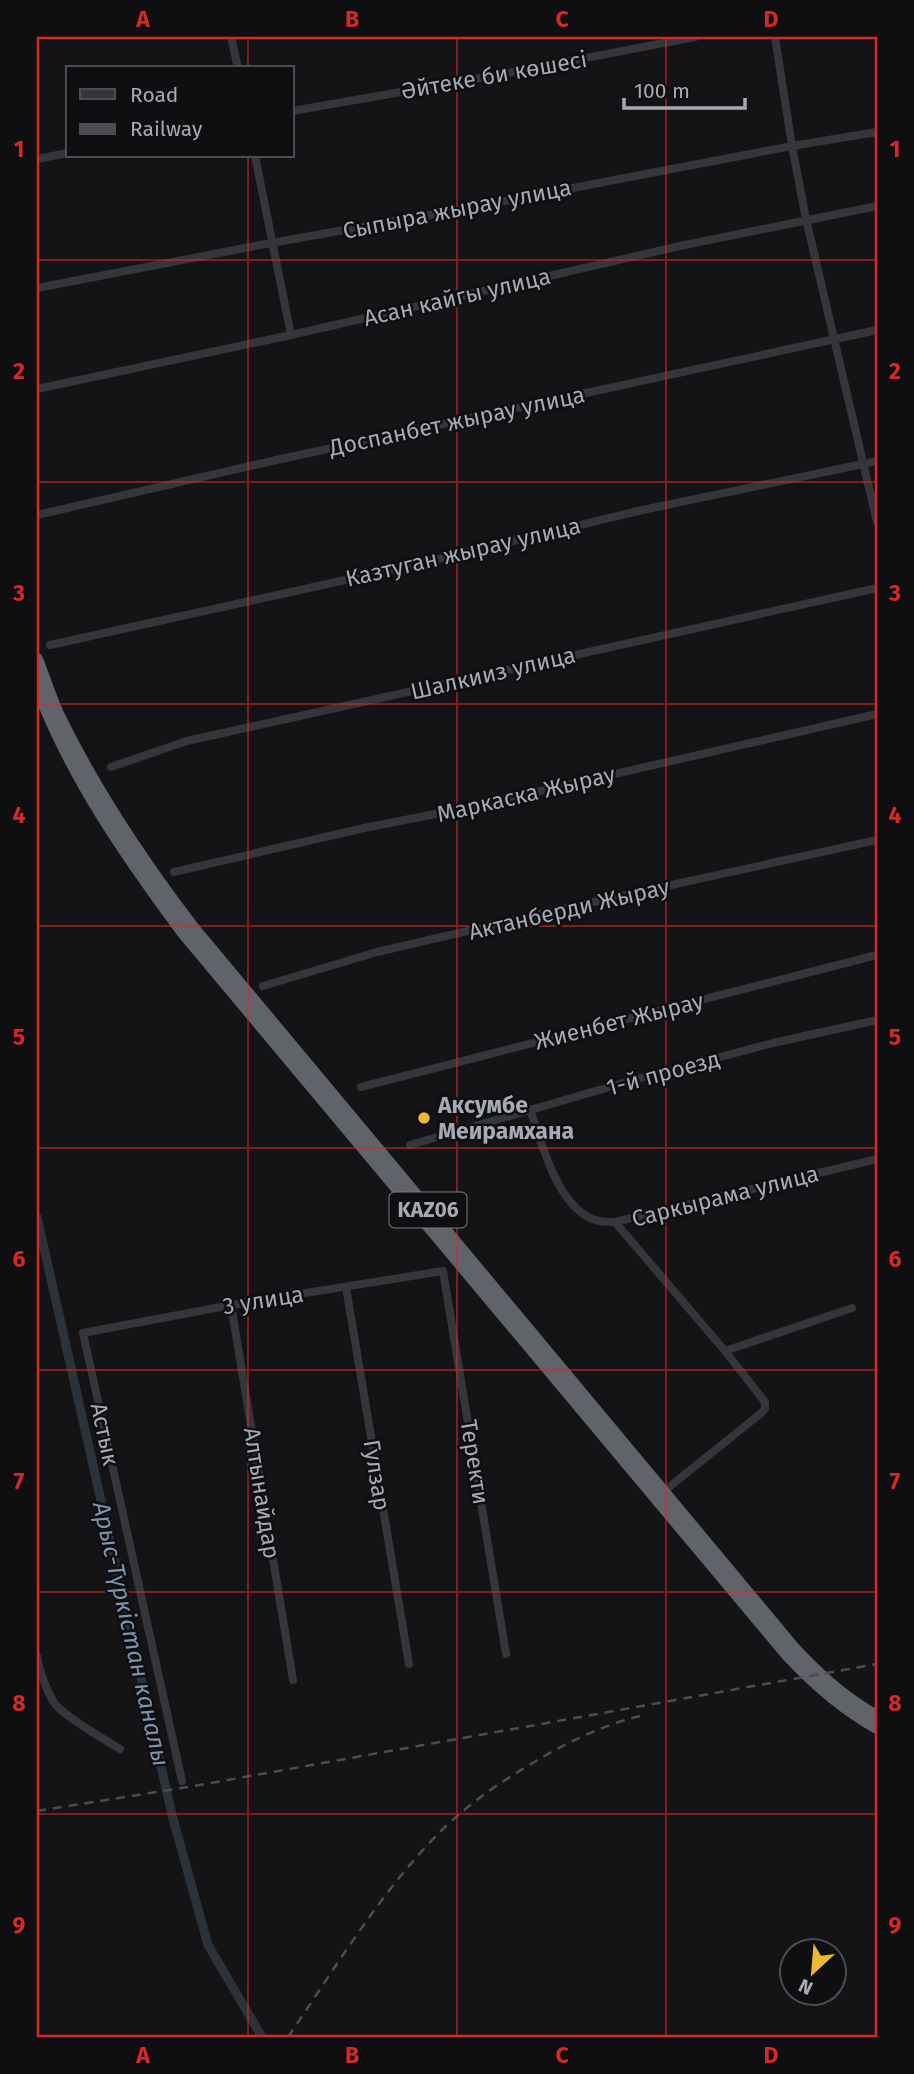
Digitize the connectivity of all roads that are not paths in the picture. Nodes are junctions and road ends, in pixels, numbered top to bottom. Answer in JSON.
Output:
{"nodes":[{"id":1,"x":231,"y":37,"type":"edge"},
{"id":2,"x":695,"y":37,"type":"edge"},
{"id":3,"x":775,"y":37,"type":"edge"},
{"id":4,"x":238,"y":66,"type":"edge"},
{"id":5,"x":294,"y":111,"type":"edge"},
{"id":6,"x":877,"y":132,"type":"edge"},
{"id":7,"x":792,"y":146,"type":"junction"},
{"id":8,"x":66,"y":153,"type":"edge"},
{"id":9,"x":255,"y":158,"type":"edge"},
{"id":10,"x":37,"y":159,"type":"edge"},
{"id":11,"x":877,"y":206,"type":"edge"},
{"id":12,"x":806,"y":219,"type":"junction"},
{"id":13,"x":271,"y":243,"type":"junction"},
{"id":14,"x":37,"y":288,"type":"edge"},
{"id":15,"x":877,"y":330,"type":"edge"},
{"id":16,"x":291,"y":335,"type":"junction"},
{"id":17,"x":835,"y":340,"type":"junction"},
{"id":18,"x":37,"y":389,"type":"edge"},
{"id":19,"x":877,"y":461,"type":"edge"},
{"id":20,"x":864,"y":465,"type":"junction"},
{"id":21,"x":37,"y":515,"type":"edge"},
{"id":22,"x":877,"y":522,"type":"edge"},
{"id":23,"x":877,"y":588,"type":"edge"},
{"id":24,"x":50,"y":645,"type":"dead end"},
{"id":25,"x":37,"y":659,"type":"edge"},
{"id":26,"x":37,"y":687,"type":"edge"},
{"id":27,"x":877,"y":714,"type":"edge"},
{"id":28,"x":111,"y":767,"type":"dead end"},
{"id":29,"x":877,"y":840,"type":"edge"},
{"id":30,"x":174,"y":872,"type":"dead end"},
{"id":31,"x":877,"y":955,"type":"edge"},
{"id":32,"x":263,"y":986,"type":"dead end"},
{"id":33,"x":877,"y":1020,"type":"edge"},
{"id":34,"x":361,"y":1087,"type":"dead end"},
{"id":35,"x":530,"y":1109,"type":"junction"},
{"id":36,"x":410,"y":1145,"type":"dead end"},
{"id":37,"x":877,"y":1159,"type":"edge"},
{"id":38,"x":615,"y":1222,"type":"junction"},
{"id":39,"x":443,"y":1271,"type":"joint"},
{"id":40,"x":346,"y":1287,"type":"junction"},
{"id":41,"x":231,"y":1305,"type":"junction"},
{"id":42,"x":852,"y":1308,"type":"dead end"},
{"id":43,"x":83,"y":1333,"type":"joint"},
{"id":44,"x":725,"y":1351,"type":"junction"},
{"id":45,"x":663,"y":1492,"type":"junction"},
{"id":46,"x":506,"y":1654,"type":"dead end"},
{"id":47,"x":37,"y":1656,"type":"edge"},
{"id":48,"x":409,"y":1664,"type":"dead end"},
{"id":49,"x":293,"y":1680,"type":"dead end"},
{"id":50,"x":877,"y":1716,"type":"edge"},
{"id":51,"x":877,"y":1728,"type":"edge"},
{"id":52,"x":120,"y":1749,"type":"dead end"},
{"id":53,"x":181,"y":1781,"type":"dead end"}],
"edges":[{"from":1,"to":4,"type":"street"},
{"from":2,"to":5,"type":"street","name":"Әйтеке би көшесі"},
{"from":3,"to":7,"type":"street"},
{"from":6,"to":7,"type":"street","name":"Сыпыра жырау улица"},
{"from":7,"to":12,"type":"street"},
{"from":7,"to":13,"type":"street","name":"Сыпыра жырау улица"},
{"from":8,"to":10,"type":"street"},
{"from":9,"to":13,"type":"street"},
{"from":11,"to":12,"type":"street","name":"Асан кайгы улица"},
{"from":12,"to":16,"type":"street","name":"Асан кайгы улица"},
{"from":12,"to":17,"type":"street"},
{"from":13,"to":14,"type":"street","name":"Сыпыра жырау улица"},
{"from":13,"to":16,"type":"street"},
{"from":15,"to":17,"type":"street","name":"Доспанбет жырау улица"},
{"from":16,"to":18,"type":"street","name":"Асан кайгы улица"},
{"from":17,"to":20,"type":"street"},
{"from":17,"to":21,"type":"street","name":"Доспанбет жырау улица"},
{"from":19,"to":20,"type":"street","name":"Казтуган жырау улица"},
{"from":20,"to":22,"type":"street"},
{"from":20,"to":24,"type":"street","name":"Казтуган жырау улица"},
{"from":23,"to":28,"type":"street","name":"Шалкииз улица"},
{"from":25,"to":45,"type":"highway","number":"KАZ06"},
{"from":26,"to":51,"type":"highway","number":"KАZ06"},
{"from":27,"to":30,"type":"street","name":"Маркаска Жырау"},
{"from":29,"to":32,"type":"street","name":"Актанберди Жырау"},
{"from":31,"to":34,"type":"street","name":"Жиенбет Жырау"},
{"from":33,"to":35,"type":"street","name":"1-й проезд"},
{"from":35,"to":36,"type":"street","name":"1-й проезд"},
{"from":35,"to":38,"type":"street"},
{"from":37,"to":38,"type":"street","name":"Саркырама улица"},
{"from":38,"to":44,"type":"street","name":"Саркырама улица"},
{"from":39,"to":40,"type":"street","name":"3 улица"},
{"from":39,"to":46,"type":"street","name":"Теректи"},
{"from":40,"to":41,"type":"street","name":"3 улица"},
{"from":40,"to":48,"type":"street","name":"Гулзар"},
{"from":41,"to":43,"type":"street","name":"3 улица"},
{"from":41,"to":49,"type":"street","name":"Алтынайдар"},
{"from":42,"to":44,"type":"street"},
{"from":43,"to":53,"type":"street","name":"Астык"},
{"from":44,"to":45,"type":"street","name":"Саркырама улица"},
{"from":45,"to":50,"type":"highway","number":"KАZ06"},
{"from":47,"to":52,"type":"street"}]}
